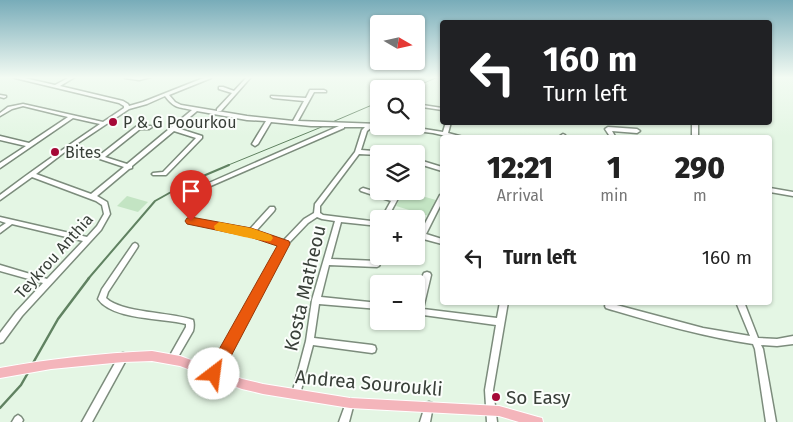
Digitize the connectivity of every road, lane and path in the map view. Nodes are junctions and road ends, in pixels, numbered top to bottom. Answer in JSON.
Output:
{"nodes":[{"id":1,"x":99,"y":97,"type":"edge"},
{"id":2,"x":158,"y":97,"type":"edge"},
{"id":3,"x":168,"y":97,"type":"edge"},
{"id":4,"x":232,"y":97,"type":"edge"},
{"id":5,"x":273,"y":97,"type":"dead end"},
{"id":6,"x":309,"y":97,"type":"edge"},
{"id":7,"x":307,"y":100,"type":"junction"},
{"id":8,"x":425,"y":106,"type":"edge"},
{"id":9,"x":127,"y":108,"type":"junction"},
{"id":10,"x":440,"y":109,"type":"edge"},
{"id":11,"x":196,"y":110,"type":"junction"},
{"id":12,"x":219,"y":110,"type":"dead end"},
{"id":13,"x":0,"y":115,"type":"edge"},
{"id":14,"x":72,"y":116,"type":"junction"},
{"id":15,"x":269,"y":120,"type":"junction"},
{"id":16,"x":295,"y":122,"type":"junction"},
{"id":17,"x":103,"y":123,"type":"junction"},
{"id":18,"x":344,"y":125,"type":"junction"},
{"id":19,"x":448,"y":125,"type":"edge"},
{"id":20,"x":370,"y":126,"type":"joint"},
{"id":21,"x":149,"y":127,"type":"dead end"},
{"id":22,"x":174,"y":129,"type":"junction"},
{"id":23,"x":425,"y":130,"type":"edge"},
{"id":24,"x":637,"y":131,"type":"dead end"},
{"id":25,"x":445,"y":133,"type":"junction"},
{"id":26,"x":453,"y":135,"type":"edge"},
{"id":27,"x":612,"y":135,"type":"edge"},
{"id":28,"x":0,"y":138,"type":"edge"},
{"id":29,"x":255,"y":144,"type":"dead end"},
{"id":30,"x":30,"y":145,"type":"junction"},
{"id":31,"x":358,"y":152,"type":"junction"},
{"id":32,"x":370,"y":153,"type":"edge"},
{"id":33,"x":425,"y":164,"type":"edge"},
{"id":34,"x":0,"y":166,"type":"edge"},
{"id":35,"x":130,"y":167,"type":"junction"},
{"id":36,"x":440,"y":168,"type":"edge"},
{"id":37,"x":30,"y":174,"type":"junction"},
{"id":38,"x":155,"y":174,"type":"dead end"},
{"id":39,"x":363,"y":190,"type":"dead end"},
{"id":40,"x":772,"y":190,"type":"edge"},
{"id":41,"x":370,"y":192,"type":"edge"},
{"id":42,"x":793,"y":194,"type":"edge"},
{"id":43,"x":93,"y":196,"type":"junction"},
{"id":44,"x":178,"y":196,"type":"dead end"},
{"id":45,"x":0,"y":198,"type":"edge"},
{"id":46,"x":394,"y":200,"type":"edge"},
{"id":47,"x":440,"y":200,"type":"edge"},
{"id":48,"x":272,"y":209,"type":"dead end"},
{"id":49,"x":389,"y":210,"type":"edge"},
{"id":50,"x":317,"y":214,"type":"junction"},
{"id":51,"x":0,"y":219,"type":"edge"},
{"id":52,"x":339,"y":219,"type":"junction"},
{"id":53,"x":191,"y":221,"type":"dead end"},
{"id":54,"x":11,"y":222,"type":"junction"},
{"id":55,"x":370,"y":223,"type":"edge"},
{"id":56,"x":425,"y":224,"type":"edge"},
{"id":57,"x":0,"y":231,"type":"edge"},
{"id":58,"x":251,"y":232,"type":"junction"},
{"id":59,"x":425,"y":236,"type":"edge"},
{"id":60,"x":88,"y":240,"type":"junction"},
{"id":61,"x":440,"y":240,"type":"edge"},
{"id":62,"x":284,"y":244,"type":"junction"},
{"id":63,"x":135,"y":246,"type":"dead end"},
{"id":64,"x":327,"y":262,"type":"junction"},
{"id":65,"x":370,"y":264,"type":"edge"},
{"id":66,"x":0,"y":268,"type":"edge"},
{"id":67,"x":427,"y":275,"type":"dead end"},
{"id":68,"x":49,"y":282,"type":"junction"},
{"id":69,"x":425,"y":283,"type":"edge"},
{"id":70,"x":316,"y":300,"type":"junction"},
{"id":71,"x":370,"y":305,"type":"edge"},
{"id":72,"x":504,"y":305,"type":"edge"},
{"id":73,"x":741,"y":305,"type":"edge"},
{"id":74,"x":610,"y":306,"type":"dead end"},
{"id":75,"x":425,"y":312,"type":"edge"},
{"id":76,"x":501,"y":322,"type":"junction"},
{"id":77,"x":0,"y":339,"type":"edge"},
{"id":78,"x":793,"y":340,"type":"edge"},
{"id":79,"x":310,"y":341,"type":"junction"},
{"id":80,"x":756,"y":342,"type":"junction"},
{"id":81,"x":372,"y":349,"type":"dead end"},
{"id":82,"x":123,"y":357,"type":"junction"},
{"id":83,"x":172,"y":359,"type":"junction"},
{"id":84,"x":5,"y":372,"type":"edge"},
{"id":85,"x":214,"y":374,"type":"junction"},
{"id":86,"x":296,"y":394,"type":"junction"},
{"id":87,"x":350,"y":403,"type":"junction"},
{"id":88,"x":429,"y":406,"type":"junction"},
{"id":89,"x":491,"y":416,"type":"edge"},
{"id":90,"x":86,"y":422,"type":"edge"},
{"id":91,"x":344,"y":422,"type":"edge"},
{"id":92,"x":425,"y":422,"type":"edge"},
{"id":93,"x":538,"y":422,"type":"edge"},
{"id":94,"x":772,"y":422,"type":"edge"}],
"edges":[{"from":1,"to":9,"type":"street"},
{"from":2,"to":9,"type":"street"},
{"from":3,"to":11,"type":"street"},
{"from":4,"to":12,"type":"street"},
{"from":5,"to":7,"type":"street"},
{"from":6,"to":7,"type":"street"},
{"from":7,"to":16,"type":"street"},
{"from":8,"to":10,"type":"street"},
{"from":9,"to":17,"type":"street"},
{"from":11,"to":15,"type":"street"},
{"from":11,"to":22,"type":"street"},
{"from":13,"to":14,"type":"street"},
{"from":14,"to":17,"type":"street"},
{"from":14,"to":30,"type":"street"},
{"from":15,"to":16,"type":"street"},
{"from":15,"to":29,"type":"street"},
{"from":16,"to":18,"type":"street"},
{"from":17,"to":37,"type":"street"},
{"from":18,"to":20,"type":"street"},
{"from":18,"to":44,"type":"street"},
{"from":19,"to":25,"type":"street"},
{"from":20,"to":31,"type":"street"},
{"from":21,"to":35,"type":"street"},
{"from":22,"to":35,"type":"street"},
{"from":22,"to":38,"type":"street"},
{"from":23,"to":25,"type":"street"},
{"from":24,"to":27,"type":"street"},
{"from":25,"to":26,"type":"street"},
{"from":28,"to":30,"type":"street"},
{"from":30,"to":34,"type":"street"},
{"from":31,"to":32,"type":"street"},
{"from":31,"to":50,"type":"street"},
{"from":33,"to":36,"type":"street"},
{"from":35,"to":43,"type":"street"},
{"from":37,"to":43,"type":"street","name":"Teykrou Anthia"},
{"from":37,"to":45,"type":"street"},
{"from":39,"to":41,"type":"street"},
{"from":40,"to":42,"type":"street"},
{"from":43,"to":60,"type":"street","name":"Teykrou Anthia"},
{"from":46,"to":49,"type":"street"},
{"from":47,"to":56,"type":"street"},
{"from":48,"to":58,"type":"street"},
{"from":50,"to":52,"type":"street"},
{"from":50,"to":62,"type":"street"},
{"from":51,"to":54,"type":"street"},
{"from":52,"to":55,"type":"street"},
{"from":52,"to":64,"type":"street","name":"Kosta Matheou"},
{"from":53,"to":58,"type":"street"},
{"from":54,"to":57,"type":"street"},
{"from":54,"to":60,"type":"street"},
{"from":58,"to":62,"type":"street"},
{"from":59,"to":61,"type":"street"},
{"from":60,"to":68,"type":"street","name":"Teykrou Anthia"},
{"from":62,"to":85,"type":"street"},
{"from":63,"to":83,"type":"street"},
{"from":64,"to":65,"type":"street"},
{"from":64,"to":70,"type":"street","name":"Kosta Matheou"},
{"from":66,"to":68,"type":"street"},
{"from":67,"to":69,"type":"street"},
{"from":68,"to":77,"type":"street","name":"Teykrou Anthia"},
{"from":70,"to":71,"type":"street"},
{"from":70,"to":79,"type":"street","name":"Kosta Matheou"},
{"from":72,"to":76,"type":"street"},
{"from":73,"to":80,"type":"street"},
{"from":74,"to":80,"type":"street"},
{"from":75,"to":76,"type":"street"},
{"from":76,"to":89,"type":"street"},
{"from":78,"to":80,"type":"street"},
{"from":79,"to":81,"type":"street"},
{"from":79,"to":86,"type":"street","name":"Kosta Matheou"},
{"from":80,"to":94,"type":"street"},
{"from":82,"to":83,"type":"main road","name":"Andrea Souroukli"},
{"from":82,"to":84,"type":"main road","name":"Andrea Souroukli"},
{"from":82,"to":90,"type":"street"},
{"from":83,"to":85,"type":"main road","name":"Andrea Souroukli"},
{"from":85,"to":86,"type":"main road","name":"Andrea Souroukli"},
{"from":86,"to":87,"type":"main road","name":"Andrea Souroukli"},
{"from":87,"to":88,"type":"main road","name":"Andrea Souroukli"},
{"from":87,"to":91,"type":"street"},
{"from":88,"to":89,"type":"main road","name":"Andrea Souroukli"},
{"from":88,"to":92,"type":"street"},
{"from":89,"to":93,"type":"main road","name":"Andrea Souroukli"}]}
